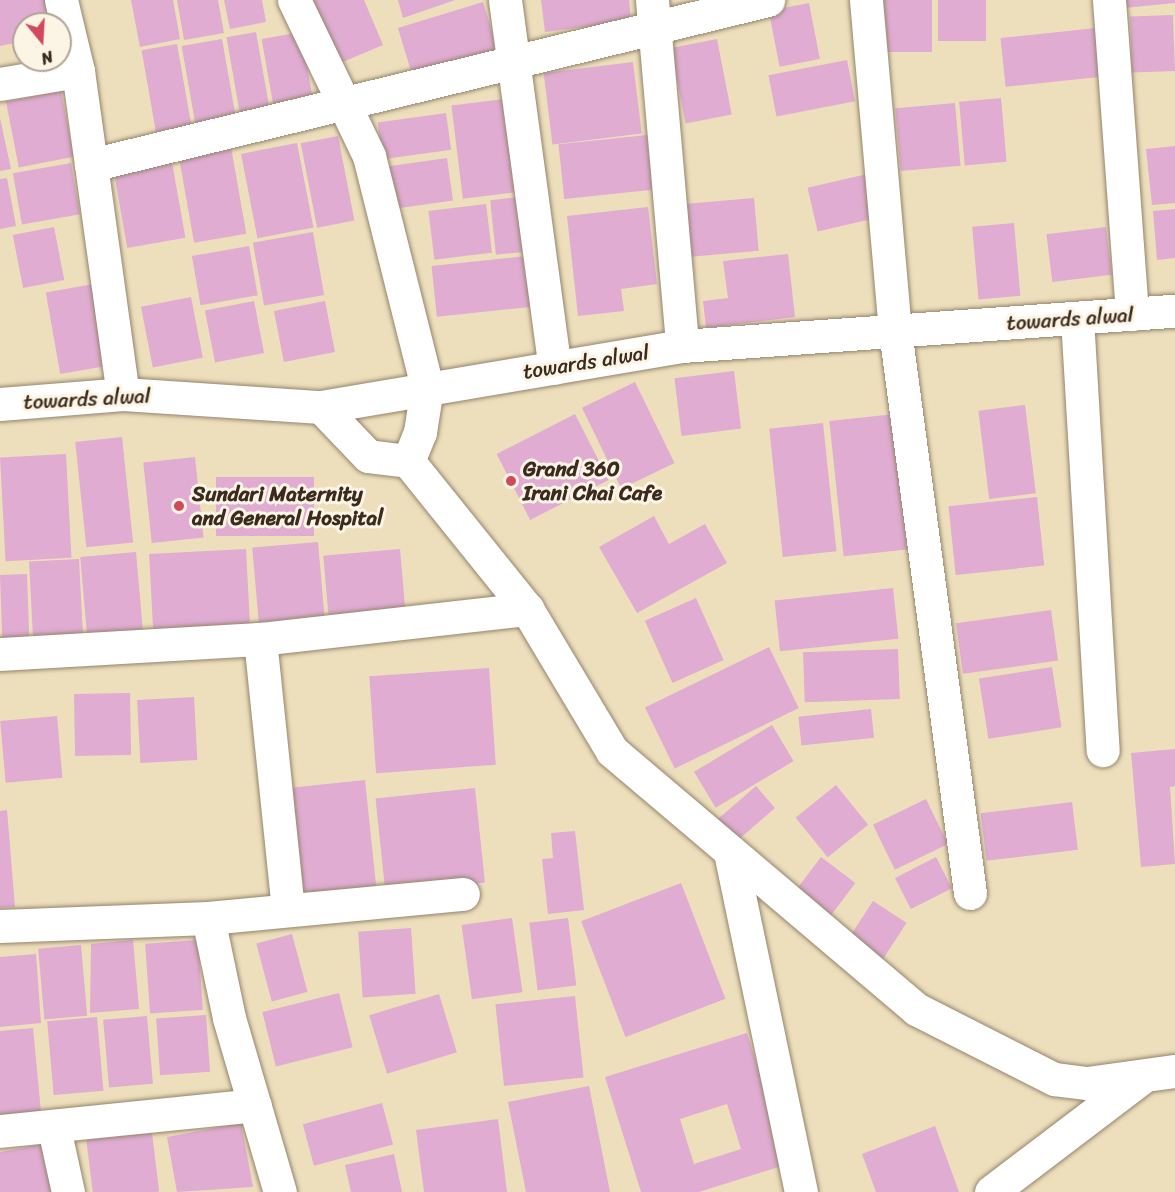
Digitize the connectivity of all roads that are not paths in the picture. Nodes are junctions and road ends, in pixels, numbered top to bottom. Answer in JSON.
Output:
{"nodes":[{"id":1,"x":61,"y":0,"type":"edge"},
{"id":2,"x":294,"y":0,"type":"edge"},
{"id":3,"x":505,"y":0,"type":"edge"},
{"id":4,"x":768,"y":0,"type":"edge"},
{"id":5,"x":866,"y":0,"type":"edge"},
{"id":6,"x":1109,"y":0,"type":"edge"},
{"id":7,"x":653,"y":14,"type":"edge"},
{"id":8,"x":515,"y":63,"type":"junction"},
{"id":9,"x":78,"y":71,"type":"junction"},
{"id":10,"x":0,"y":84,"type":"edge"},
{"id":11,"x":344,"y":106,"type":"junction"},
{"id":12,"x":91,"y":165,"type":"junction"},
{"id":13,"x":1175,"y":311,"type":"edge"},
{"id":14,"x":1132,"y":314,"type":"junction"},
{"id":15,"x":1077,"y":318,"type":"junction"},
{"id":16,"x":895,"y":330,"type":"junction"},
{"id":17,"x":682,"y":346,"type":"junction"},
{"id":18,"x":555,"y":368,"type":"junction"},
{"id":19,"x":427,"y":387,"type":"junction"},
{"id":20,"x":123,"y":394,"type":"junction"},
{"id":21,"x":0,"y":404,"type":"edge"},
{"id":22,"x":321,"y":407,"type":"junction"},
{"id":23,"x":408,"y":461,"type":"junction"},
{"id":24,"x":527,"y":609,"type":"junction"},
{"id":25,"x":260,"y":639,"type":"junction"},
{"id":26,"x":0,"y":654,"type":"edge"},
{"id":27,"x":1103,"y":750,"type":"dead end"},
{"id":28,"x":731,"y":857,"type":"junction"},
{"id":29,"x":970,"y":893,"type":"dead end"},
{"id":30,"x":463,"y":894,"type":"dead end"},
{"id":31,"x":288,"y":910,"type":"junction"},
{"id":32,"x":208,"y":918,"type":"junction"},
{"id":33,"x":0,"y":926,"type":"edge"},
{"id":34,"x":1163,"y":1079,"type":"edge"},
{"id":35,"x":255,"y":1105,"type":"junction"},
{"id":36,"x":54,"y":1128,"type":"junction"},
{"id":37,"x":0,"y":1131,"type":"edge"},
{"id":38,"x":68,"y":1192,"type":"edge"},
{"id":39,"x":280,"y":1192,"type":"edge"},
{"id":40,"x":801,"y":1192,"type":"edge"},
{"id":41,"x":992,"y":1192,"type":"edge"}],
"edges":[{"from":1,"to":9,"type":"street"},
{"from":2,"to":11,"type":"street"},
{"from":3,"to":8,"type":"street"},
{"from":4,"to":7,"type":"street"},
{"from":5,"to":16,"type":"street"},
{"from":6,"to":14,"type":"street"},
{"from":7,"to":8,"type":"street"},
{"from":7,"to":17,"type":"street"},
{"from":8,"to":11,"type":"street"},
{"from":8,"to":18,"type":"street"},
{"from":9,"to":10,"type":"street"},
{"from":9,"to":12,"type":"street"},
{"from":11,"to":12,"type":"street"},
{"from":11,"to":19,"type":"street"},
{"from":12,"to":20,"type":"street"},
{"from":13,"to":14,"type":"street","name":"towards alwal"},
{"from":14,"to":15,"type":"street","name":"towards alwal"},
{"from":15,"to":16,"type":"street","name":"towards alwal"},
{"from":15,"to":27,"type":"street"},
{"from":16,"to":17,"type":"street","name":"towards alwal"},
{"from":16,"to":29,"type":"street"},
{"from":17,"to":18,"type":"street","name":"towards alwal"},
{"from":18,"to":19,"type":"street","name":"towards alwal"},
{"from":19,"to":22,"type":"street","name":"towards alwal"},
{"from":19,"to":23,"type":"street"},
{"from":20,"to":21,"type":"street","name":"towards alwal"},
{"from":20,"to":22,"type":"street","name":"towards alwal"},
{"from":22,"to":23,"type":"street"},
{"from":23,"to":24,"type":"street"},
{"from":24,"to":25,"type":"street"},
{"from":24,"to":28,"type":"street"},
{"from":25,"to":26,"type":"street"},
{"from":25,"to":31,"type":"street"},
{"from":28,"to":34,"type":"street"},
{"from":28,"to":40,"type":"street"},
{"from":30,"to":31,"type":"street"},
{"from":31,"to":32,"type":"street"},
{"from":32,"to":33,"type":"street"},
{"from":32,"to":35,"type":"street"},
{"from":34,"to":41,"type":"street"},
{"from":35,"to":36,"type":"street"},
{"from":35,"to":39,"type":"street"},
{"from":36,"to":37,"type":"street"},
{"from":36,"to":38,"type":"street"}]}
